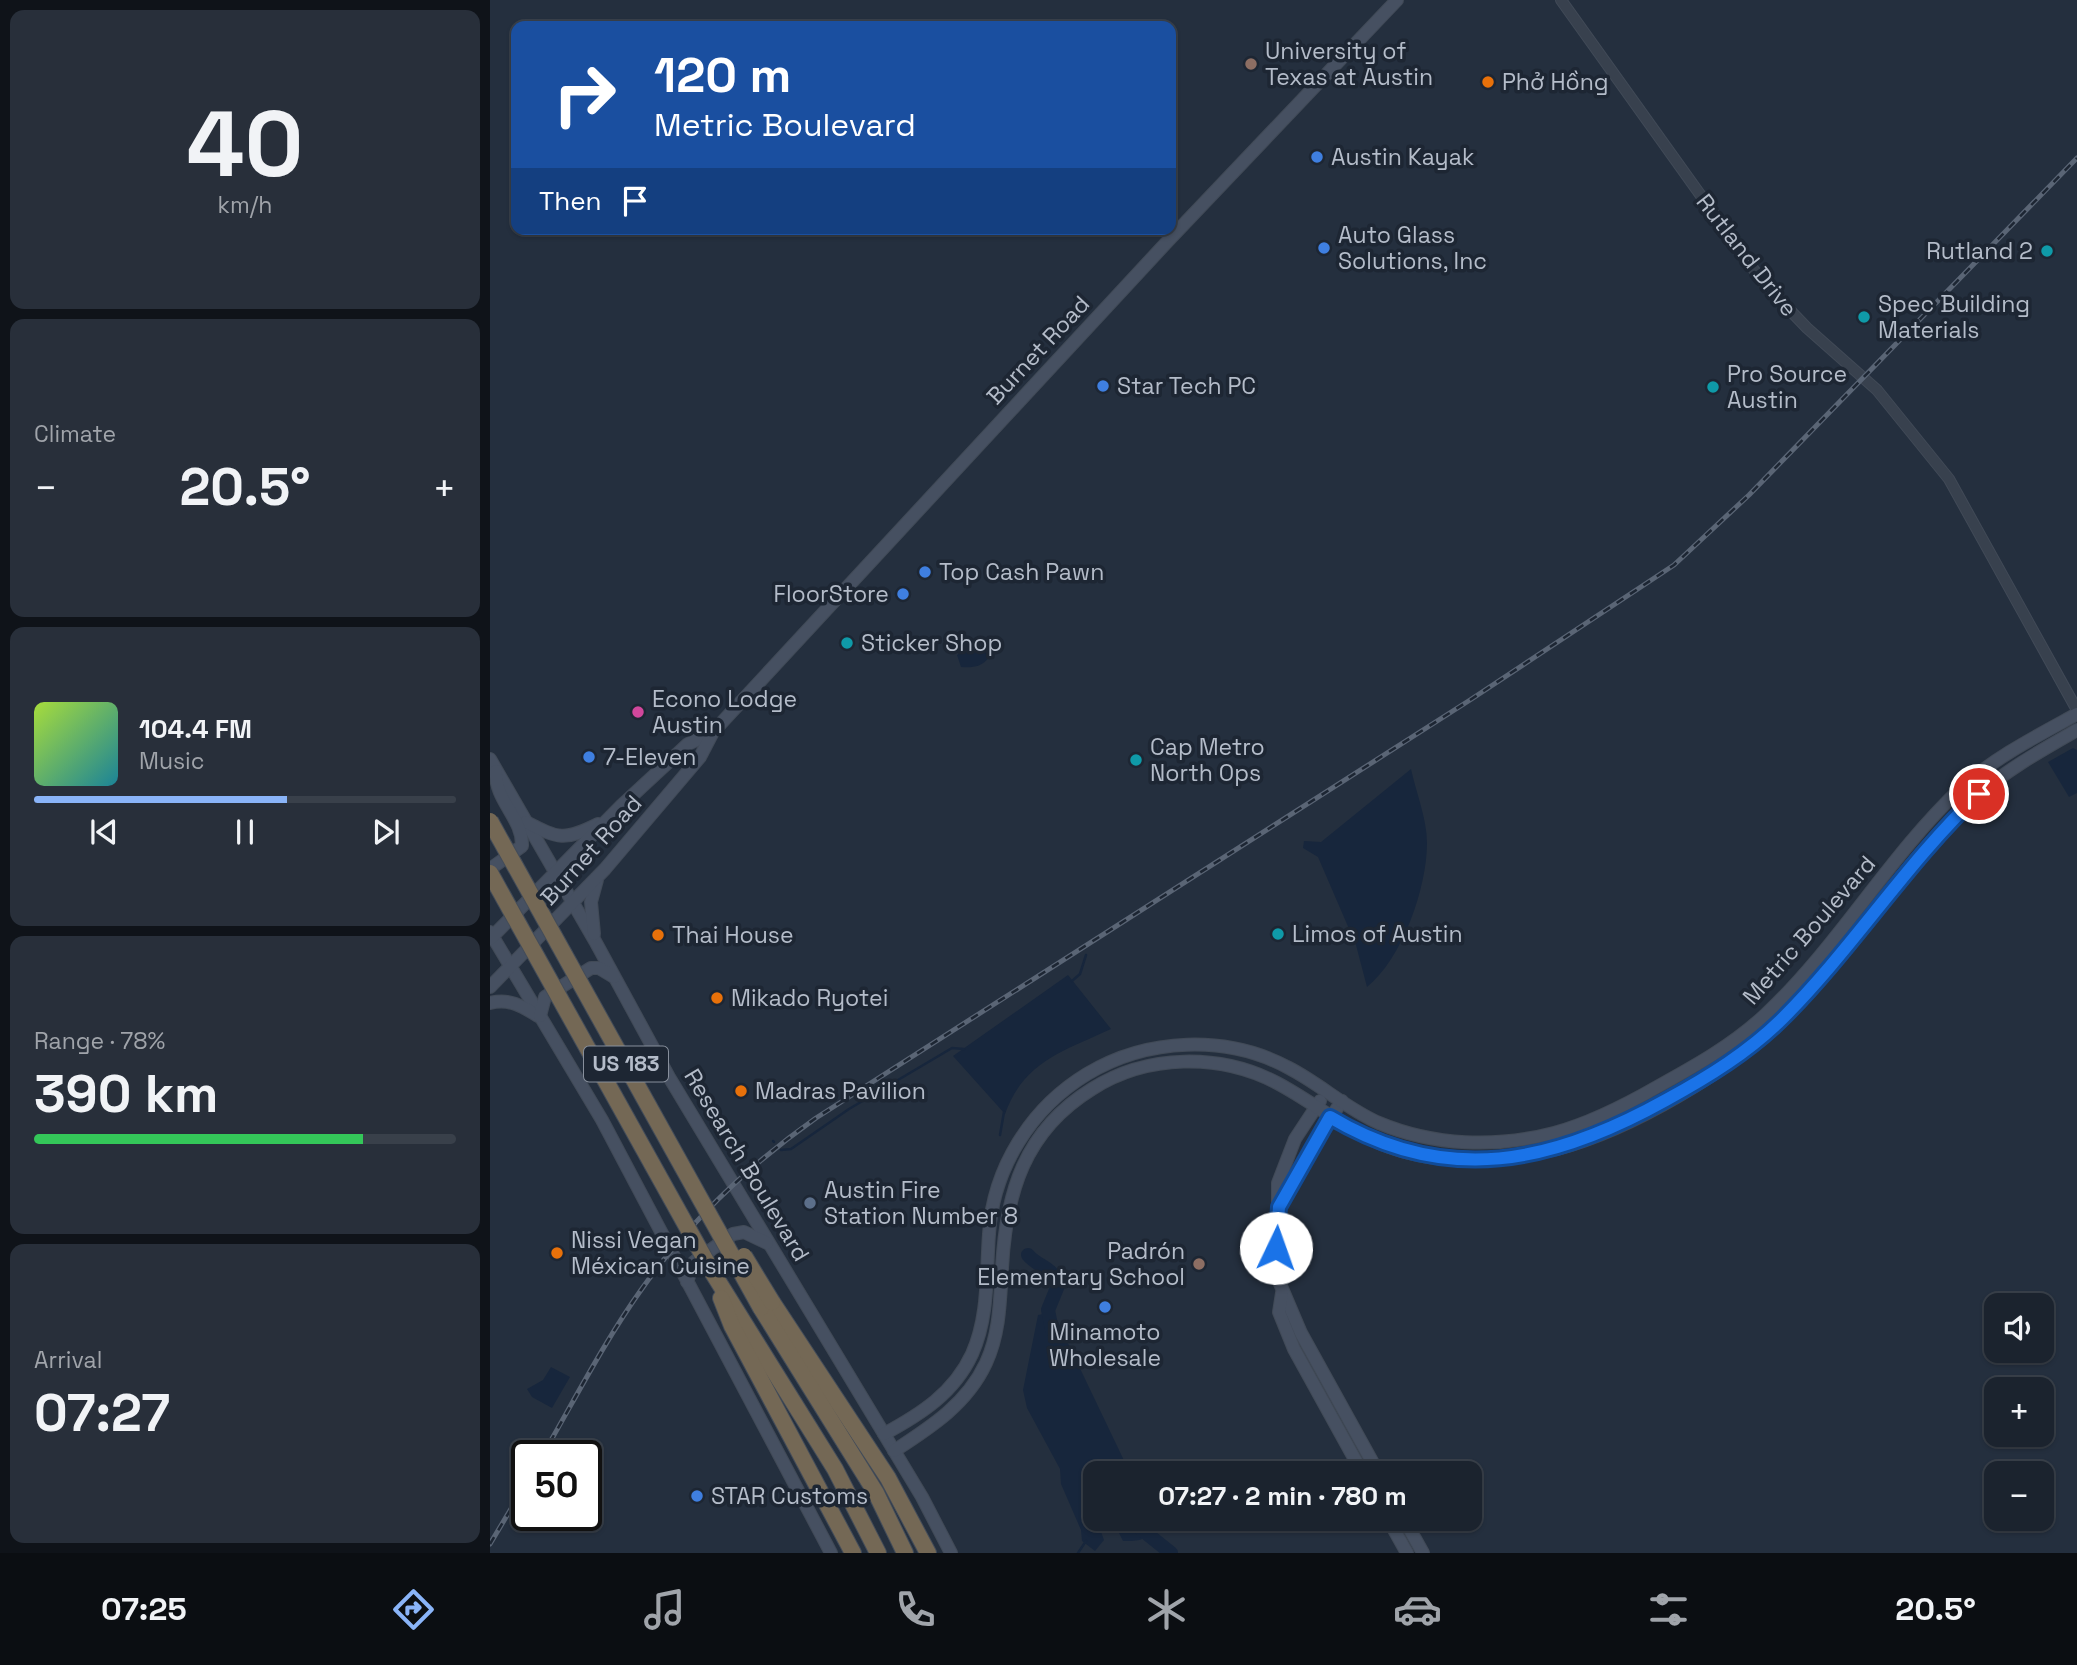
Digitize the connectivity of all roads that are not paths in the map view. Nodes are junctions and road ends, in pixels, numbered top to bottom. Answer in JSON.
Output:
{"nodes":[{"id":1,"x":1397,"y":0,"type":"edge"},
{"id":2,"x":1561,"y":0,"type":"edge"},
{"id":3,"x":1176,"y":232,"type":"edge"},
{"id":4,"x":1174,"y":235,"type":"edge"},
{"id":5,"x":2077,"y":712,"type":"edge"},
{"id":6,"x":2077,"y":730,"type":"edge"},
{"id":7,"x":713,"y":732,"type":"junction"},
{"id":8,"x":493,"y":765,"type":"edge"},
{"id":9,"x":608,"y":819,"type":"junction"},
{"id":10,"x":490,"y":821,"type":"edge"},
{"id":11,"x":1930,"y":821,"type":"junction"},
{"id":12,"x":526,"y":822,"type":"junction"},
{"id":13,"x":1941,"y":831,"type":"junction"},
{"id":14,"x":490,"y":871,"type":"edge"},
{"id":15,"x":556,"y":873,"type":"junction"},
{"id":16,"x":598,"y":876,"type":"junction"},
{"id":17,"x":574,"y":903,"type":"junction"},
{"id":18,"x":491,"y":936,"type":"edge"},
{"id":19,"x":595,"y":941,"type":"junction"},
{"id":20,"x":509,"y":967,"type":"junction"},
{"id":21,"x":615,"y":978,"type":"junction"},
{"id":22,"x":490,"y":987,"type":"edge"},
{"id":23,"x":490,"y":1003,"type":"edge"},
{"id":24,"x":540,"y":1017,"type":"junction"},
{"id":25,"x":1754,"y":1025,"type":"junction"},
{"id":26,"x":1763,"y":1036,"type":"junction"},
{"id":27,"x":1152,"y":1049,"type":"junction"},
{"id":28,"x":1155,"y":1065,"type":"junction"},
{"id":29,"x":1327,"y":1091,"type":"junction"},
{"id":30,"x":1342,"y":1101,"type":"junction"},
{"id":31,"x":1315,"y":1107,"type":"junction"},
{"id":32,"x":1330,"y":1117,"type":"junction"},
{"id":33,"x":1556,"y":1132,"type":"junction"},
{"id":34,"x":1560,"y":1148,"type":"junction"},
{"id":35,"x":1006,"y":1164,"type":"junction"},
{"id":36,"x":1020,"y":1171,"type":"junction"},
{"id":37,"x":993,"y":1206,"type":"junction"},
{"id":38,"x":1279,"y":1207,"type":"junction"},
{"id":39,"x":1007,"y":1209,"type":"junction"},
{"id":40,"x":770,"y":1245,"type":"junction"},
{"id":41,"x":687,"y":1282,"type":"junction"},
{"id":42,"x":1282,"y":1293,"type":"junction"},
{"id":43,"x":766,"y":1305,"type":"junction"},
{"id":44,"x":737,"y":1323,"type":"junction"},
{"id":45,"x":1317,"y":1361,"type":"junction"},
{"id":46,"x":1305,"y":1369,"type":"junction"},
{"id":47,"x":884,"y":1434,"type":"junction"},
{"id":48,"x":894,"y":1451,"type":"junction"},
{"id":49,"x":1356,"y":1461,"type":"edge"},
{"id":50,"x":1372,"y":1461,"type":"edge"},
{"id":51,"x":1395,"y":1531,"type":"edge"},
{"id":52,"x":1411,"y":1531,"type":"edge"},
{"id":53,"x":831,"y":1553,"type":"edge"},
{"id":54,"x":853,"y":1553,"type":"edge"},
{"id":55,"x":878,"y":1553,"type":"edge"},
{"id":56,"x":905,"y":1553,"type":"edge"},
{"id":57,"x":928,"y":1553,"type":"edge"},
{"id":58,"x":951,"y":1553,"type":"edge"},
{"id":59,"x":1407,"y":1553,"type":"edge"},
{"id":60,"x":1423,"y":1553,"type":"edge"}],
"edges":[{"from":1,"to":3,"type":"main road","name":"Burnet Road"},
{"from":2,"to":5,"type":"street","name":"Rutland Drive"},
{"from":4,"to":7,"type":"main road","name":"Burnet Road"},
{"from":5,"to":11,"type":"main road","name":"Metric Boulevard"},
{"from":6,"to":13,"type":"main road","name":"Metric Boulevard"},
{"from":7,"to":9,"type":"main road","name":"Burnet Road"},
{"from":7,"to":16,"type":"main road","name":"Burnet Road"},
{"from":8,"to":12,"type":"main road","name":"Research Boulevard"},
{"from":8,"to":14,"type":"main road"},
{"from":9,"to":12,"type":"main road"},
{"from":9,"to":15,"type":"main road","name":"Burnet Road"},
{"from":10,"to":43,"type":"highway","number":"US 183","bridge":true},
{"from":11,"to":13,"type":"main road"},
{"from":11,"to":25,"type":"main road","name":"Metric Boulevard"},
{"from":12,"to":15,"type":"main road","name":"Research Boulevard"},
{"from":13,"to":26,"type":"main road","name":"Metric Boulevard"},
{"from":14,"to":44,"type":"highway","number":"US 183","bridge":true},
{"from":15,"to":17,"type":"main road","name":"Research Boulevard"},
{"from":15,"to":18,"type":"main road","name":"Burnet Road"},
{"from":16,"to":17,"type":"main road","name":"Burnet Road"},
{"from":16,"to":19,"type":"main road"},
{"from":17,"to":19,"type":"main road","name":"Research Boulevard"},
{"from":17,"to":20,"type":"main road","name":"Burnet Road"},
{"from":18,"to":20,"type":"main road"},
{"from":19,"to":21,"type":"main road","name":"Research Boulevard"},
{"from":20,"to":22,"type":"main road","name":"Burnet Road"},
{"from":20,"to":24,"type":"main road"},
{"from":21,"to":24,"type":"main road"},
{"from":21,"to":40,"type":"main road","name":"Research Boulevard"},
{"from":23,"to":24,"type":"main road"},
{"from":24,"to":41,"type":"main road"},
{"from":25,"to":26,"type":"main road"},
{"from":25,"to":33,"type":"main road","name":"Metric Boulevard"},
{"from":26,"to":34,"type":"main road","name":"Metric Boulevard"},
{"from":27,"to":28,"type":"main road"},
{"from":27,"to":29,"type":"main road","name":"Metric Boulevard"},
{"from":27,"to":35,"type":"main road","name":"Metric Boulevard"},
{"from":28,"to":31,"type":"main road","name":"Metric Boulevard"},
{"from":28,"to":36,"type":"main road","name":"Metric Boulevard"},
{"from":29,"to":30,"type":"main road","name":"Metric Boulevard"},
{"from":29,"to":31,"type":"main road"},
{"from":30,"to":32,"type":"main road"},
{"from":30,"to":33,"type":"main road","name":"Metric Boulevard"},
{"from":31,"to":32,"type":"main road","name":"Metric Boulevard"},
{"from":31,"to":38,"type":"main road"},
{"from":32,"to":34,"type":"main road","name":"Metric Boulevard"},
{"from":32,"to":38,"type":"main road"},
{"from":33,"to":34,"type":"main road"},
{"from":35,"to":36,"type":"main road"},
{"from":35,"to":37,"type":"main road","name":"Metric Boulevard"},
{"from":36,"to":39,"type":"main road","name":"Metric Boulevard"},
{"from":37,"to":39,"type":"main road"},
{"from":37,"to":47,"type":"main road","name":"Metric Boulevard"},
{"from":38,"to":42,"type":"main road"},
{"from":39,"to":48,"type":"main road","name":"Metric Boulevard"},
{"from":40,"to":41,"type":"main road"},
{"from":40,"to":47,"type":"main road","name":"Research Boulevard"},
{"from":41,"to":53,"type":"main road"},
{"from":42,"to":45,"type":"main road"},
{"from":42,"to":46,"type":"main road"},
{"from":43,"to":56,"type":"highway","number":"US 183"},
{"from":43,"to":57,"type":"highway"},
{"from":44,"to":54,"type":"highway"},
{"from":44,"to":55,"type":"highway"},
{"from":45,"to":46,"type":"main road"},
{"from":45,"to":50,"type":"main road"},
{"from":46,"to":49,"type":"main road"},
{"from":47,"to":48,"type":"main road","name":"Research Boulevard"},
{"from":48,"to":58,"type":"main road","name":"Research Boulevard"},
{"from":51,"to":59,"type":"main road"},
{"from":52,"to":60,"type":"main road"}]}
